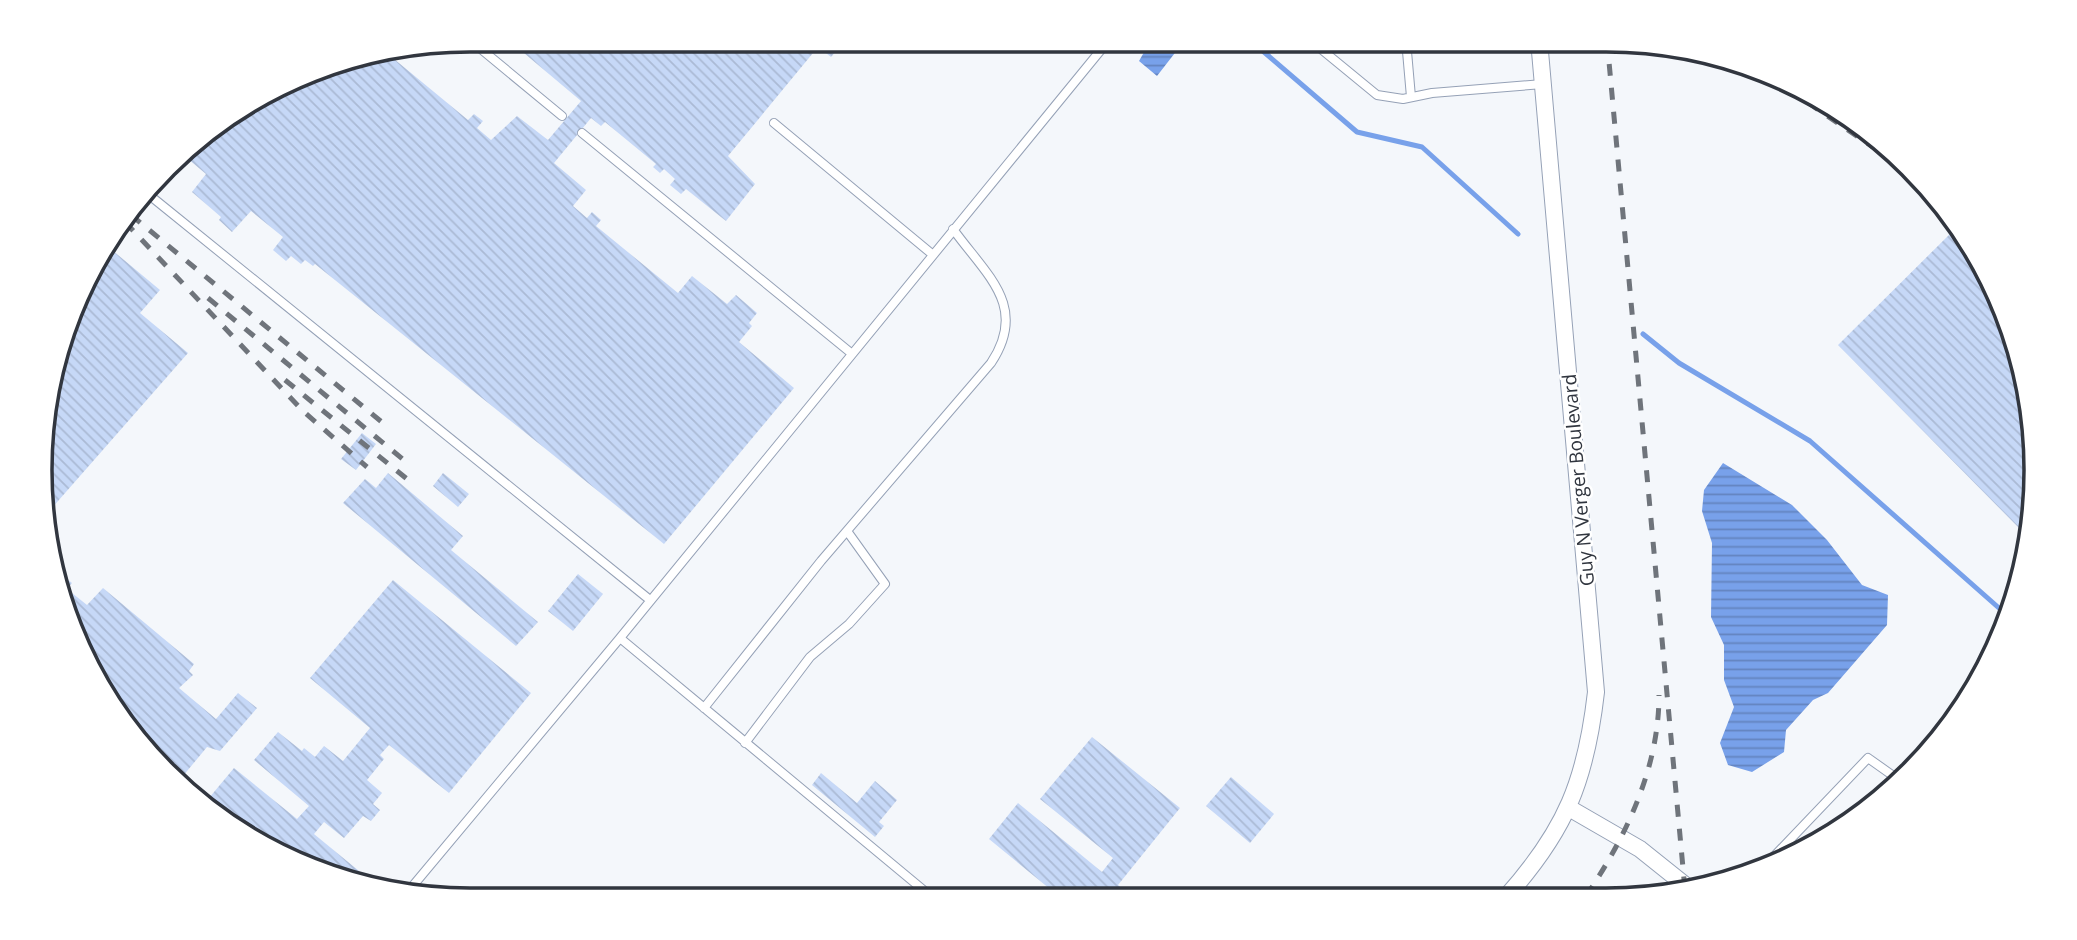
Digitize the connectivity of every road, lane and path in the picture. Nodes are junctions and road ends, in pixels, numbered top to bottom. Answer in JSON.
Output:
{"nodes":[{"id":1,"x":485,"y":52,"type":"edge"},
{"id":2,"x":1099,"y":52,"type":"edge"},
{"id":3,"x":1325,"y":52,"type":"edge"},
{"id":4,"x":1407,"y":52,"type":"edge"},
{"id":5,"x":1540,"y":52,"type":"edge"},
{"id":6,"x":1543,"y":85,"type":"junction"},
{"id":7,"x":1411,"y":97,"type":"junction"},
{"id":8,"x":562,"y":116,"type":"dead end"},
{"id":9,"x":774,"y":123,"type":"dead end"},
{"id":10,"x":582,"y":133,"type":"dead end"},
{"id":11,"x":153,"y":198,"type":"edge"},
{"id":12,"x":953,"y":229,"type":"junction"},
{"id":13,"x":932,"y":254,"type":"junction"},
{"id":14,"x":851,"y":353,"type":"junction"},
{"id":15,"x":847,"y":531,"type":"junction"},
{"id":16,"x":650,"y":600,"type":"junction"},
{"id":17,"x":620,"y":638,"type":"junction"},
{"id":18,"x":704,"y":708,"type":"junction"},
{"id":19,"x":745,"y":743,"type":"junction"},
{"id":20,"x":1892,"y":775,"type":"edge"},
{"id":21,"x":1569,"y":808,"type":"junction"},
{"id":22,"x":1781,"y":849,"type":"edge"},
{"id":23,"x":1679,"y":881,"type":"edge"},
{"id":24,"x":415,"y":884,"type":"edge"},
{"id":25,"x":921,"y":888,"type":"edge"},
{"id":26,"x":1514,"y":888,"type":"edge"}],
"edges":[{"from":1,"to":8,"type":"lane"},
{"from":2,"to":12,"type":"lane"},
{"from":3,"to":7,"type":"lane"},
{"from":4,"to":7,"type":"lane"},
{"from":5,"to":6,"type":"street","name":"Guy N Verger Boulevard"},
{"from":6,"to":7,"type":"lane"},
{"from":6,"to":21,"type":"street","name":"Guy N Verger Boulevard"},
{"from":9,"to":13,"type":"lane"},
{"from":10,"to":14,"type":"lane"},
{"from":11,"to":16,"type":"lane"},
{"from":12,"to":13,"type":"lane"},
{"from":12,"to":15,"type":"lane"},
{"from":13,"to":14,"type":"lane"},
{"from":14,"to":16,"type":"lane"},
{"from":15,"to":18,"type":"lane"},
{"from":15,"to":19,"type":"lane"},
{"from":16,"to":17,"type":"lane"},
{"from":17,"to":18,"type":"lane"},
{"from":17,"to":24,"type":"lane"},
{"from":18,"to":19,"type":"lane"},
{"from":19,"to":25,"type":"lane"},
{"from":20,"to":22,"type":"lane"},
{"from":21,"to":23,"type":"street"},
{"from":21,"to":26,"type":"street","name":"Guy N Verger Boulevard"}]}
